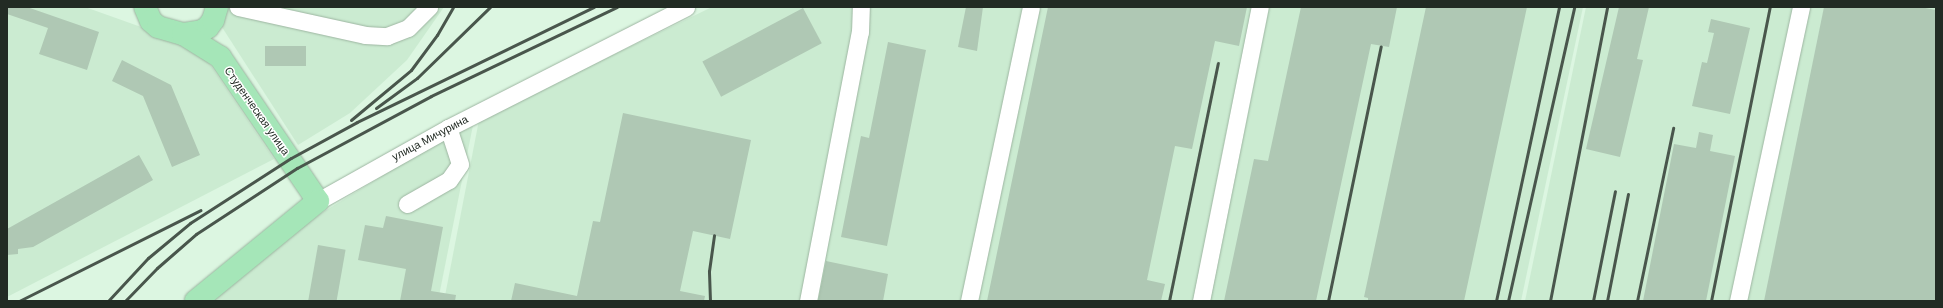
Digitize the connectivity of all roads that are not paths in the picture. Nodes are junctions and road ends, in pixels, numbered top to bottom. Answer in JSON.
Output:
{"nodes":[{"id":1,"x":133,"y":7,"type":"edge"},
{"id":2,"x":238,"y":7,"type":"edge"},
{"id":3,"x":429,"y":7,"type":"edge"},
{"id":4,"x":686,"y":7,"type":"edge"},
{"id":5,"x":861,"y":7,"type":"edge"},
{"id":6,"x":1031,"y":7,"type":"edge"},
{"id":7,"x":1260,"y":7,"type":"edge"},
{"id":8,"x":1801,"y":7,"type":"edge"},
{"id":9,"x":148,"y":14,"type":"edge"},
{"id":10,"x":216,"y":14,"type":"edge"},
{"id":11,"x":323,"y":25,"type":"junction"},
{"id":12,"x":183,"y":34,"type":"junction"},
{"id":13,"x":220,"y":57,"type":"junction"},
{"id":14,"x":448,"y":128,"type":"junction"},
{"id":15,"x":318,"y":201,"type":"junction"},
{"id":16,"x":407,"y":204,"type":"dead end"},
{"id":17,"x":196,"y":301,"type":"edge"},
{"id":18,"x":808,"y":301,"type":"edge"},
{"id":19,"x":969,"y":301,"type":"edge"},
{"id":20,"x":1201,"y":301,"type":"edge"},
{"id":21,"x":1738,"y":301,"type":"edge"}],
"edges":[{"from":1,"to":9,"type":"street"},
{"from":2,"to":11,"type":"street"},
{"from":3,"to":11,"type":"street"},
{"from":4,"to":14,"type":"street","name":"улица Мичурина"},
{"from":5,"to":18,"type":"street"},
{"from":6,"to":19,"type":"street"},
{"from":7,"to":20,"type":"street"},
{"from":8,"to":21,"type":"street"},
{"from":9,"to":12,"type":"main road"},
{"from":10,"to":11,"type":"street"},
{"from":10,"to":12,"type":"main road"},
{"from":10,"to":13,"type":"main road"},
{"from":12,"to":13,"type":"main road","name":"Студенческая улица"},
{"from":13,"to":15,"type":"main road","name":"Студенческая улица"},
{"from":14,"to":15,"type":"street","name":"улица Мичурина"},
{"from":14,"to":16,"type":"street"},
{"from":15,"to":17,"type":"main road","name":"улица Мичурина"}]}
